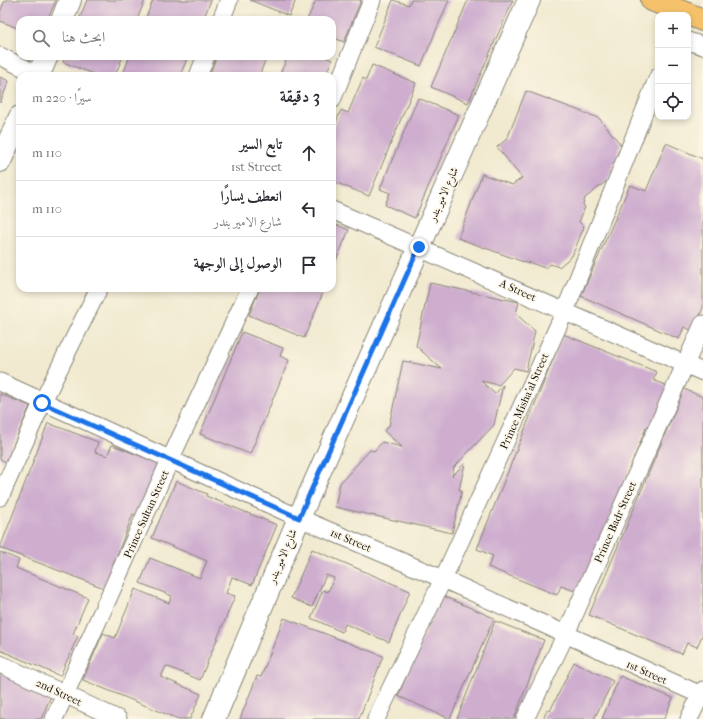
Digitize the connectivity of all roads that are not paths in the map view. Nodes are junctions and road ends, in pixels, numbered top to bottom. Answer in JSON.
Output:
{"nodes":[{"id":1,"x":70,"y":0,"type":"edge"},
{"id":2,"x":229,"y":0,"type":"edge"},
{"id":3,"x":372,"y":0,"type":"edge"},
{"id":4,"x":529,"y":0,"type":"edge"},
{"id":5,"x":646,"y":0,"type":"edge"},
{"id":6,"x":652,"y":0,"type":"edge"},
{"id":7,"x":668,"y":12,"type":"edge"},
{"id":8,"x":64,"y":16,"type":"edge"},
{"id":9,"x":223,"y":16,"type":"edge"},
{"id":10,"x":703,"y":20,"type":"edge"},
{"id":11,"x":691,"y":24,"type":"edge"},
{"id":12,"x":703,"y":30,"type":"edge"},
{"id":13,"x":691,"y":42,"type":"edge"},
{"id":14,"x":703,"y":46,"type":"edge"},
{"id":15,"x":0,"y":56,"type":"edge"},
{"id":16,"x":45,"y":60,"type":"edge"},
{"id":17,"x":204,"y":60,"type":"edge"},
{"id":18,"x":31,"y":72,"type":"edge"},
{"id":19,"x":41,"y":72,"type":"edge"},
{"id":20,"x":200,"y":72,"type":"edge"},
{"id":21,"x":655,"y":84,"type":"edge"},
{"id":22,"x":336,"y":90,"type":"edge"},
{"id":23,"x":16,"y":126,"type":"edge"},
{"id":24,"x":0,"y":162,"type":"edge"},
{"id":25,"x":336,"y":212,"type":"edge"},
{"id":26,"x":419,"y":247,"type":"junction"},
{"id":27,"x":97,"y":292,"type":"edge"},
{"id":28,"x":248,"y":292,"type":"edge"},
{"id":29,"x":565,"y":311,"type":"junction"},
{"id":30,"x":703,"y":324,"type":"edge"},
{"id":31,"x":684,"y":364,"type":"junction"},
{"id":32,"x":703,"y":372,"type":"edge"},
{"id":33,"x":0,"y":382,"type":"edge"},
{"id":34,"x":42,"y":403,"type":"junction"},
{"id":35,"x":170,"y":460,"type":"junction"},
{"id":36,"x":0,"y":497,"type":"edge"},
{"id":37,"x":299,"y":518,"type":"junction"},
{"id":38,"x":443,"y":579,"type":"junction"},
{"id":39,"x":565,"y":636,"type":"junction"},
{"id":40,"x":0,"y":664,"type":"edge"},
{"id":41,"x":702,"y":694,"type":"edge"},
{"id":42,"x":65,"y":695,"type":"junction"},
{"id":43,"x":54,"y":719,"type":"edge"},
{"id":44,"x":118,"y":719,"type":"edge"},
{"id":45,"x":214,"y":719,"type":"edge"},
{"id":46,"x":376,"y":719,"type":"edge"},
{"id":47,"x":524,"y":719,"type":"edge"},
{"id":48,"x":689,"y":719,"type":"edge"}],
"edges":[{"from":1,"to":8,"type":"street"},
{"from":2,"to":9,"type":"street"},
{"from":3,"to":22,"type":"street"},
{"from":4,"to":26,"type":"street","name":"شارع الامير بندر"},
{"from":5,"to":7,"type":"main road"},
{"from":6,"to":10,"type":"main road"},
{"from":11,"to":12,"type":"main road"},
{"from":13,"to":14,"type":"street"},
{"from":15,"to":18,"type":"street"},
{"from":16,"to":19,"type":"street"},
{"from":17,"to":20,"type":"street"},
{"from":21,"to":29,"type":"street","name":"Prince Misha'al Street"},
{"from":23,"to":24,"type":"street"},
{"from":25,"to":26,"type":"street","name":"A Street"},
{"from":26,"to":29,"type":"street","name":"A Street"},
{"from":26,"to":37,"type":"street","name":"شارع الامير بندر"},
{"from":27,"to":34,"type":"street"},
{"from":28,"to":35,"type":"street","name":"Prince Sultan Street"},
{"from":29,"to":31,"type":"street","name":"A Street"},
{"from":29,"to":38,"type":"street","name":"Prince Misha'al Street"},
{"from":30,"to":31,"type":"street","name":"Prince Badr Street"},
{"from":31,"to":32,"type":"street","name":"A Street"},
{"from":31,"to":39,"type":"street","name":"Prince Badr Street"},
{"from":33,"to":34,"type":"street","name":"1st Street"},
{"from":34,"to":35,"type":"street","name":"1st Street"},
{"from":34,"to":36,"type":"street"},
{"from":35,"to":37,"type":"street","name":"1st Street"},
{"from":35,"to":42,"type":"street","name":"Prince Sultan Street"},
{"from":37,"to":38,"type":"street","name":"1st Street"},
{"from":37,"to":45,"type":"street","name":"شارع الامير بندر"},
{"from":38,"to":39,"type":"street","name":"1st Street"},
{"from":38,"to":46,"type":"street","name":"Prince Misha'al Street"},
{"from":39,"to":41,"type":"street","name":"1st Street"},
{"from":39,"to":47,"type":"street","name":"Prince Badr Street"},
{"from":40,"to":42,"type":"street","name":"2nd Street"},
{"from":41,"to":48,"type":"street"},
{"from":42,"to":43,"type":"street","name":"Prince Sultan Street"},
{"from":42,"to":44,"type":"street","name":"2nd Street"}]}
